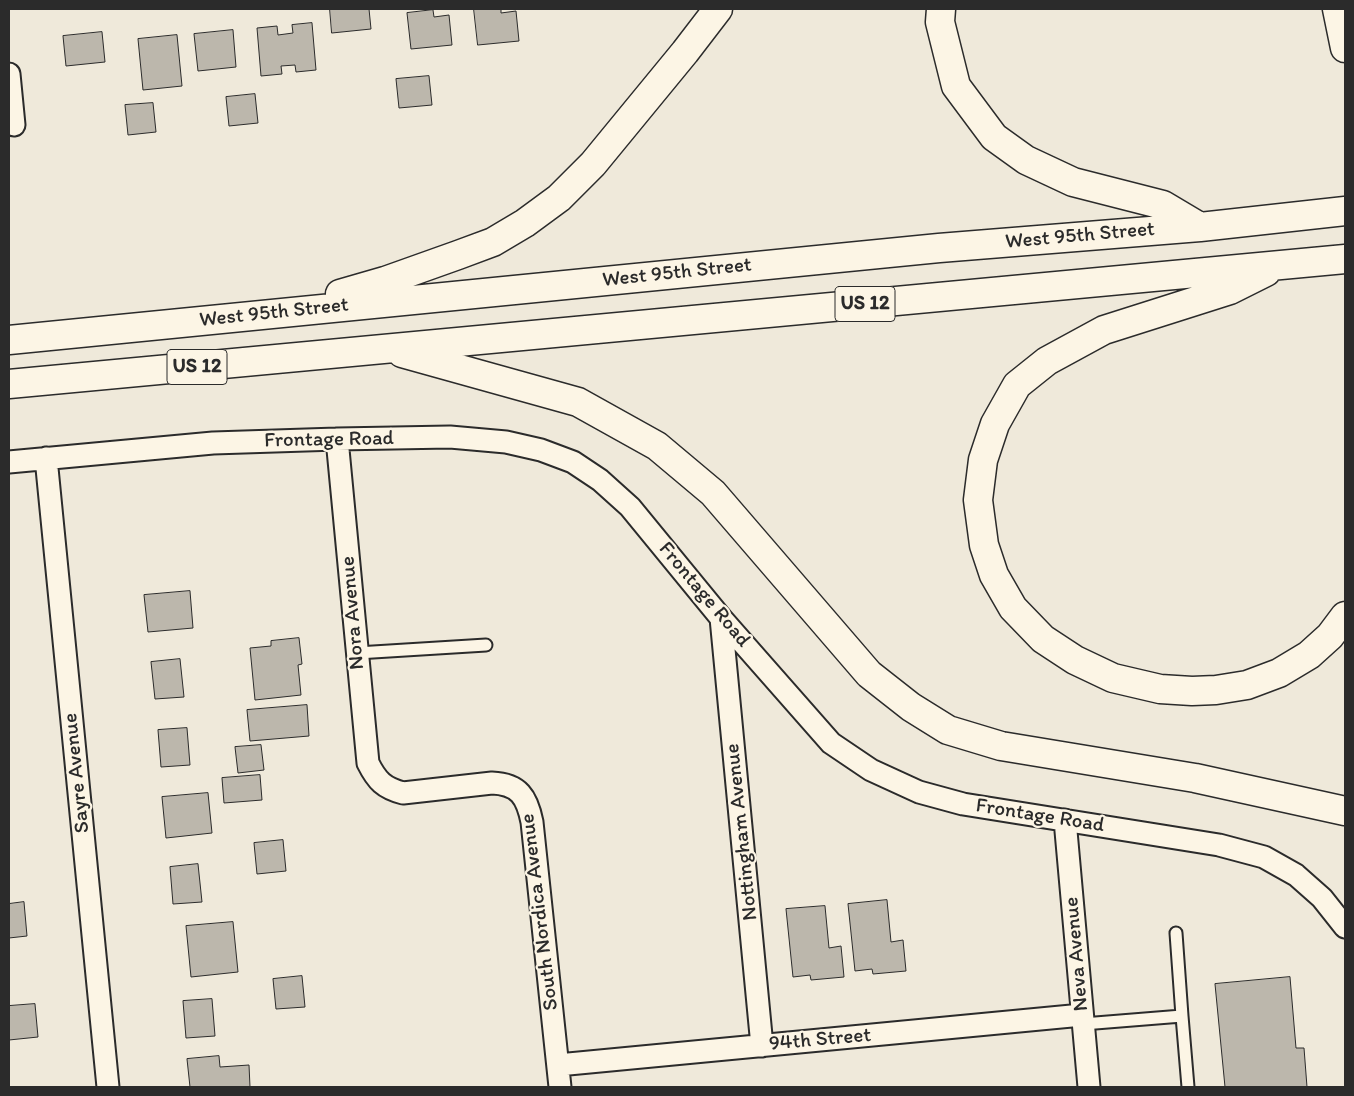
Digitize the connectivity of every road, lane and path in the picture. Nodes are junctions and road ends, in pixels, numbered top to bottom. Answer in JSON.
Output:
{"nodes":[{"id":1,"x":718,"y":9,"type":"edge"},
{"id":2,"x":941,"y":9,"type":"edge"},
{"id":3,"x":1337,"y":9,"type":"edge"},
{"id":4,"x":1345,"y":48,"type":"edge"},
{"id":5,"x":9,"y":74,"type":"edge"},
{"id":6,"x":14,"y":125,"type":"dead end"},
{"id":7,"x":1345,"y":211,"type":"edge"},
{"id":8,"x":1200,"y":227,"type":"junction"},
{"id":9,"x":1345,"y":259,"type":"edge"},
{"id":10,"x":1278,"y":266,"type":"junction"},
{"id":11,"x":275,"y":313,"type":"junction"},
{"id":12,"x":9,"y":340,"type":"edge"},
{"id":13,"x":386,"y":349,"type":"junction"},
{"id":14,"x":9,"y":384,"type":"edge"},
{"id":15,"x":337,"y":439,"type":"junction"},
{"id":16,"x":46,"y":458,"type":"junction"},
{"id":17,"x":9,"y":462,"type":"edge"},
{"id":18,"x":1345,"y":616,"type":"edge"},
{"id":19,"x":721,"y":618,"type":"junction"},
{"id":20,"x":486,"y":645,"type":"dead end"},
{"id":21,"x":357,"y":652,"type":"junction"},
{"id":22,"x":381,"y":783,"type":"joint"},
{"id":23,"x":1345,"y":811,"type":"edge"},
{"id":24,"x":1065,"y":820,"type":"junction"},
{"id":25,"x":1345,"y":927,"type":"edge"},
{"id":26,"x":1176,"y":933,"type":"dead end"},
{"id":27,"x":1182,"y":1016,"type":"junction"},
{"id":28,"x":1083,"y":1020,"type":"junction"},
{"id":29,"x":762,"y":1046,"type":"junction"},
{"id":30,"x":558,"y":1065,"type":"junction"},
{"id":31,"x":108,"y":1087,"type":"edge"},
{"id":32,"x":560,"y":1087,"type":"edge"},
{"id":33,"x":1088,"y":1087,"type":"edge"},
{"id":34,"x":1188,"y":1087,"type":"edge"}],
"edges":[{"from":1,"to":11,"type":"main road"},
{"from":2,"to":8,"type":"main road"},
{"from":3,"to":4,"type":"main road"},
{"from":5,"to":6,"type":"street"},
{"from":7,"to":8,"type":"main road","name":"West 95th Street","number":"US 12"},
{"from":8,"to":11,"type":"main road","name":"West 95th Street","number":"US 12"},
{"from":9,"to":10,"type":"main road","number":"US 12"},
{"from":10,"to":13,"type":"main road","number":"US 12"},
{"from":10,"to":18,"type":"main road"},
{"from":11,"to":12,"type":"main road","name":"West 95th Street","number":"US 12"},
{"from":13,"to":14,"type":"main road","number":"US 12"},
{"from":13,"to":23,"type":"main road"},
{"from":15,"to":16,"type":"street","name":"Frontage Road"},
{"from":15,"to":19,"type":"street","name":"Frontage Road"},
{"from":15,"to":21,"type":"street","name":"Nora Avenue"},
{"from":16,"to":17,"type":"street","name":"Frontage Road"},
{"from":16,"to":31,"type":"street","name":"Sayre Avenue"},
{"from":19,"to":24,"type":"street","name":"Frontage Road"},
{"from":19,"to":29,"type":"street","name":"Nottingham Avenue"},
{"from":20,"to":21,"type":"lane"},
{"from":21,"to":22,"type":"street","name":"Nora Avenue"},
{"from":22,"to":30,"type":"street","name":"South Nordica Avenue"},
{"from":24,"to":25,"type":"street","name":"Frontage Road"},
{"from":24,"to":28,"type":"street","name":"Neva Avenue"},
{"from":26,"to":27,"type":"lane"},
{"from":27,"to":28,"type":"lane"},
{"from":27,"to":34,"type":"lane"},
{"from":28,"to":29,"type":"street","name":"94th Street"},
{"from":28,"to":33,"type":"street","name":"Neva Avenue"},
{"from":29,"to":30,"type":"street","name":"94th Street"},
{"from":30,"to":32,"type":"street","name":"South Nordica Avenue"}]}
